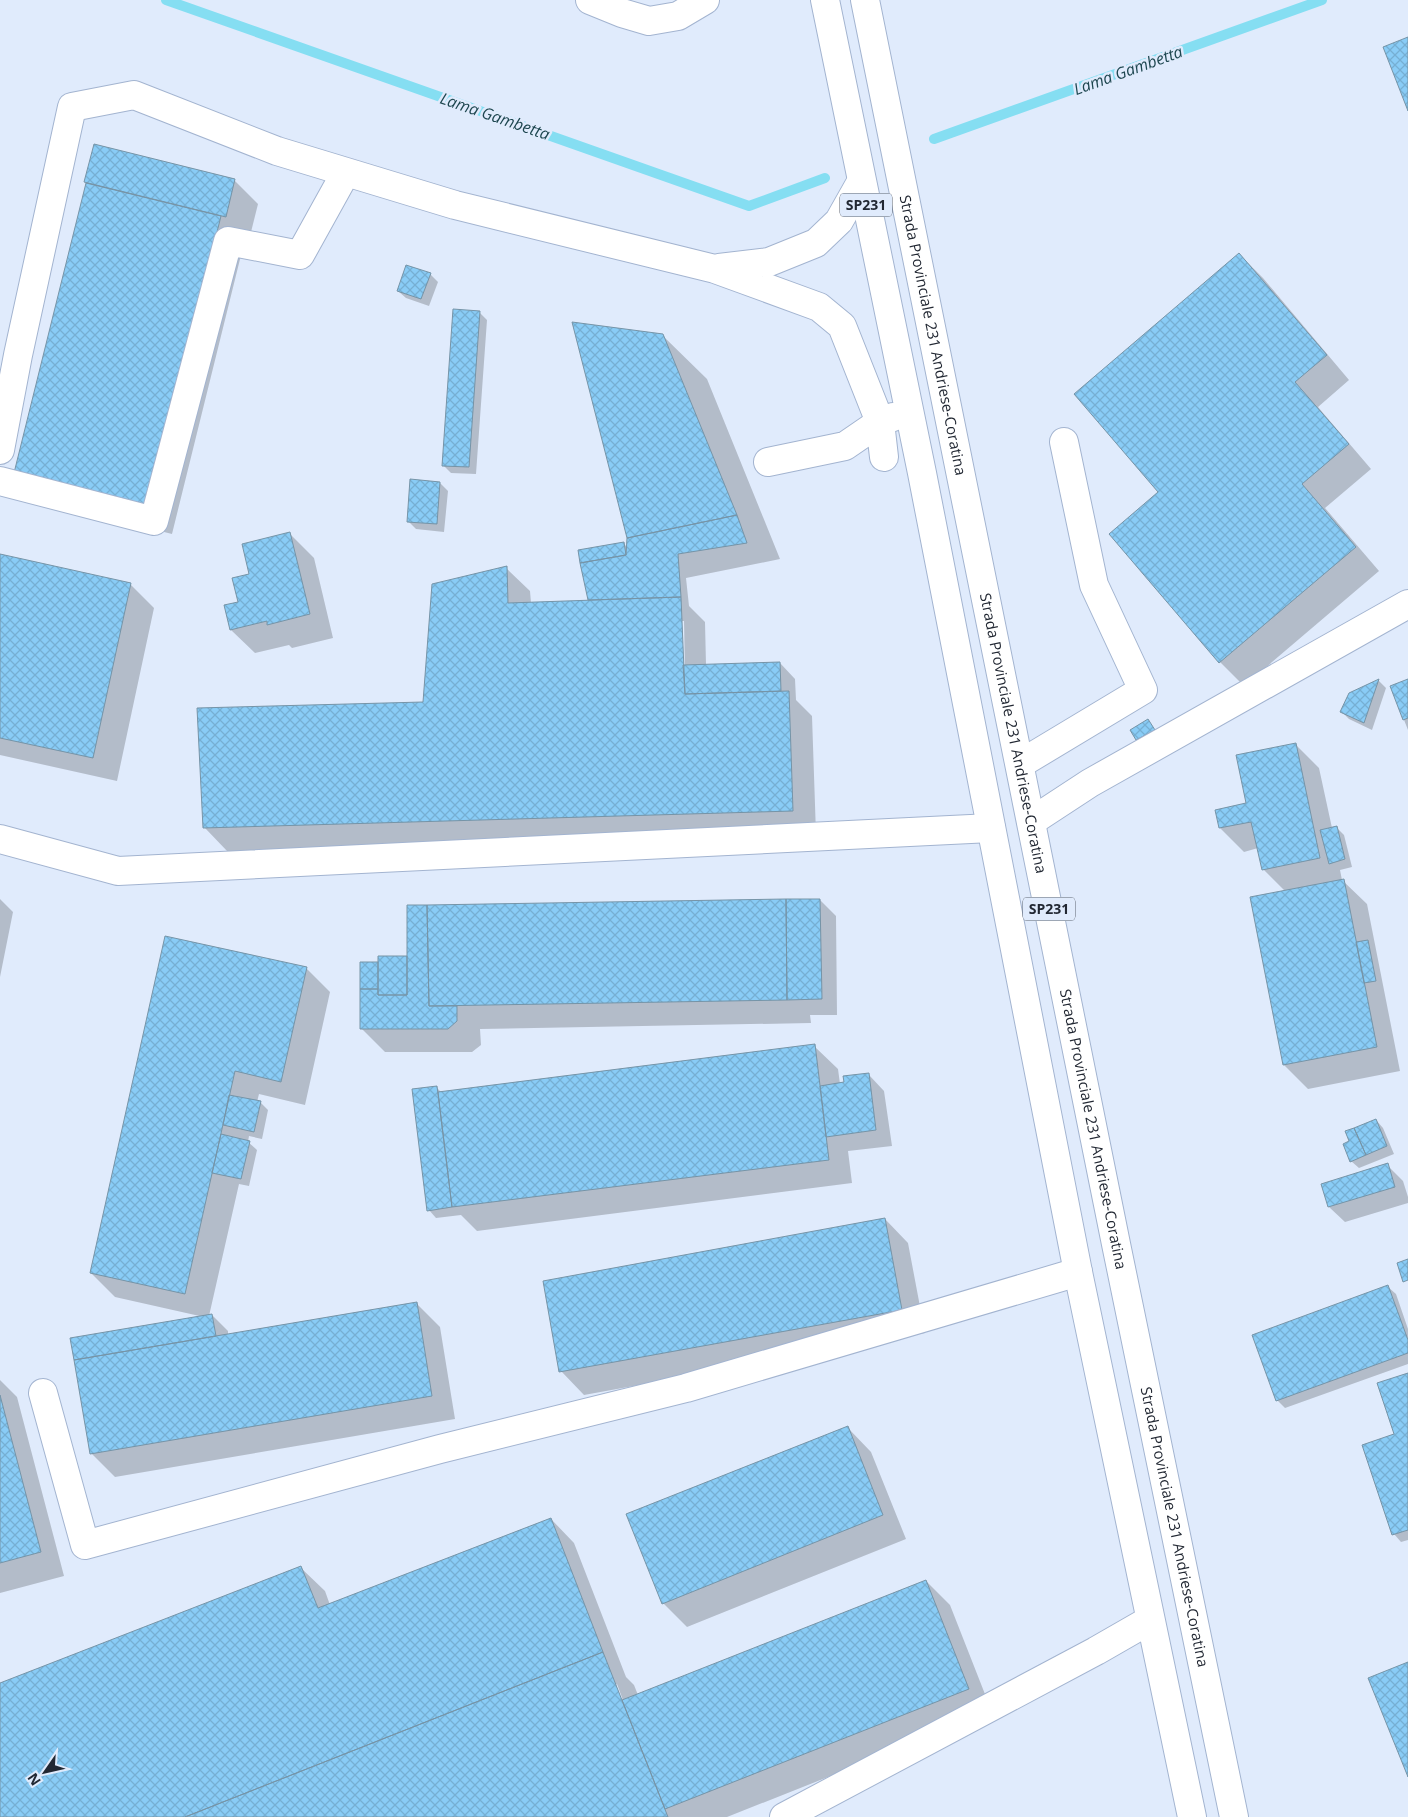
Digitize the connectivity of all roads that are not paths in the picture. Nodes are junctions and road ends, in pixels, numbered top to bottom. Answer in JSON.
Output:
{"nodes":[{"id":1,"x":590,"y":0,"type":"edge"},
{"id":2,"x":705,"y":0,"type":"edge"},
{"id":3,"x":825,"y":0,"type":"edge"},
{"id":4,"x":865,"y":0,"type":"edge"},
{"id":5,"x":346,"y":172,"type":"junction"},
{"id":6,"x":862,"y":182,"type":"junction"},
{"id":7,"x":715,"y":269,"type":"junction"},
{"id":8,"x":908,"y":410,"type":"junction"},
{"id":9,"x":880,"y":422,"type":"junction"},
{"id":10,"x":1064,"y":442,"type":"dead end"},
{"id":11,"x":0,"y":450,"type":"edge"},
{"id":12,"x":884,"y":457,"type":"dead end"},
{"id":13,"x":768,"y":462,"type":"dead end"},
{"id":14,"x":0,"y":482,"type":"edge"},
{"id":15,"x":1408,"y":604,"type":"edge"},
{"id":16,"x":1020,"y":764,"type":"junction"},
{"id":17,"x":1032,"y":821,"type":"junction"},
{"id":18,"x":991,"y":828,"type":"junction"},
{"id":19,"x":0,"y":839,"type":"edge"},
{"id":20,"x":1078,"y":1272,"type":"junction"},
{"id":21,"x":42,"y":1393,"type":"dead end"},
{"id":22,"x":1150,"y":1620,"type":"junction"},
{"id":23,"x":784,"y":1817,"type":"edge"},
{"id":24,"x":1192,"y":1817,"type":"edge"},
{"id":25,"x":1234,"y":1817,"type":"edge"}],
"edges":[{"from":1,"to":2,"type":"main road"},
{"from":3,"to":6,"type":"main road","number":"SP231"},
{"from":4,"to":16,"type":"main road","name":"Strada Provinciale 231 Andriese-Coratina","number":"SP231"},
{"from":5,"to":7,"type":"main road"},
{"from":5,"to":11,"type":"main road"},
{"from":5,"to":14,"type":"main road"},
{"from":6,"to":7,"type":"main road"},
{"from":6,"to":8,"type":"main road","number":"SP231"},
{"from":7,"to":9,"type":"main road"},
{"from":8,"to":9,"type":"main road"},
{"from":8,"to":18,"type":"main road","number":"SP231"},
{"from":9,"to":12,"type":"main road"},
{"from":9,"to":13,"type":"main road"},
{"from":10,"to":16,"type":"main road"},
{"from":15,"to":17,"type":"main road"},
{"from":16,"to":17,"type":"main road","name":"Strada Provinciale 231 Andriese-Coratina","number":"SP231"},
{"from":17,"to":25,"type":"main road","name":"Strada Provinciale 231 Andriese-Coratina","number":"SP231"},
{"from":18,"to":19,"type":"main road"},
{"from":18,"to":20,"type":"main road","number":"SP231"},
{"from":20,"to":21,"type":"main road"},
{"from":20,"to":22,"type":"main road","number":"SP231"},
{"from":22,"to":23,"type":"main road"},
{"from":22,"to":24,"type":"main road","number":"SP231"}]}
